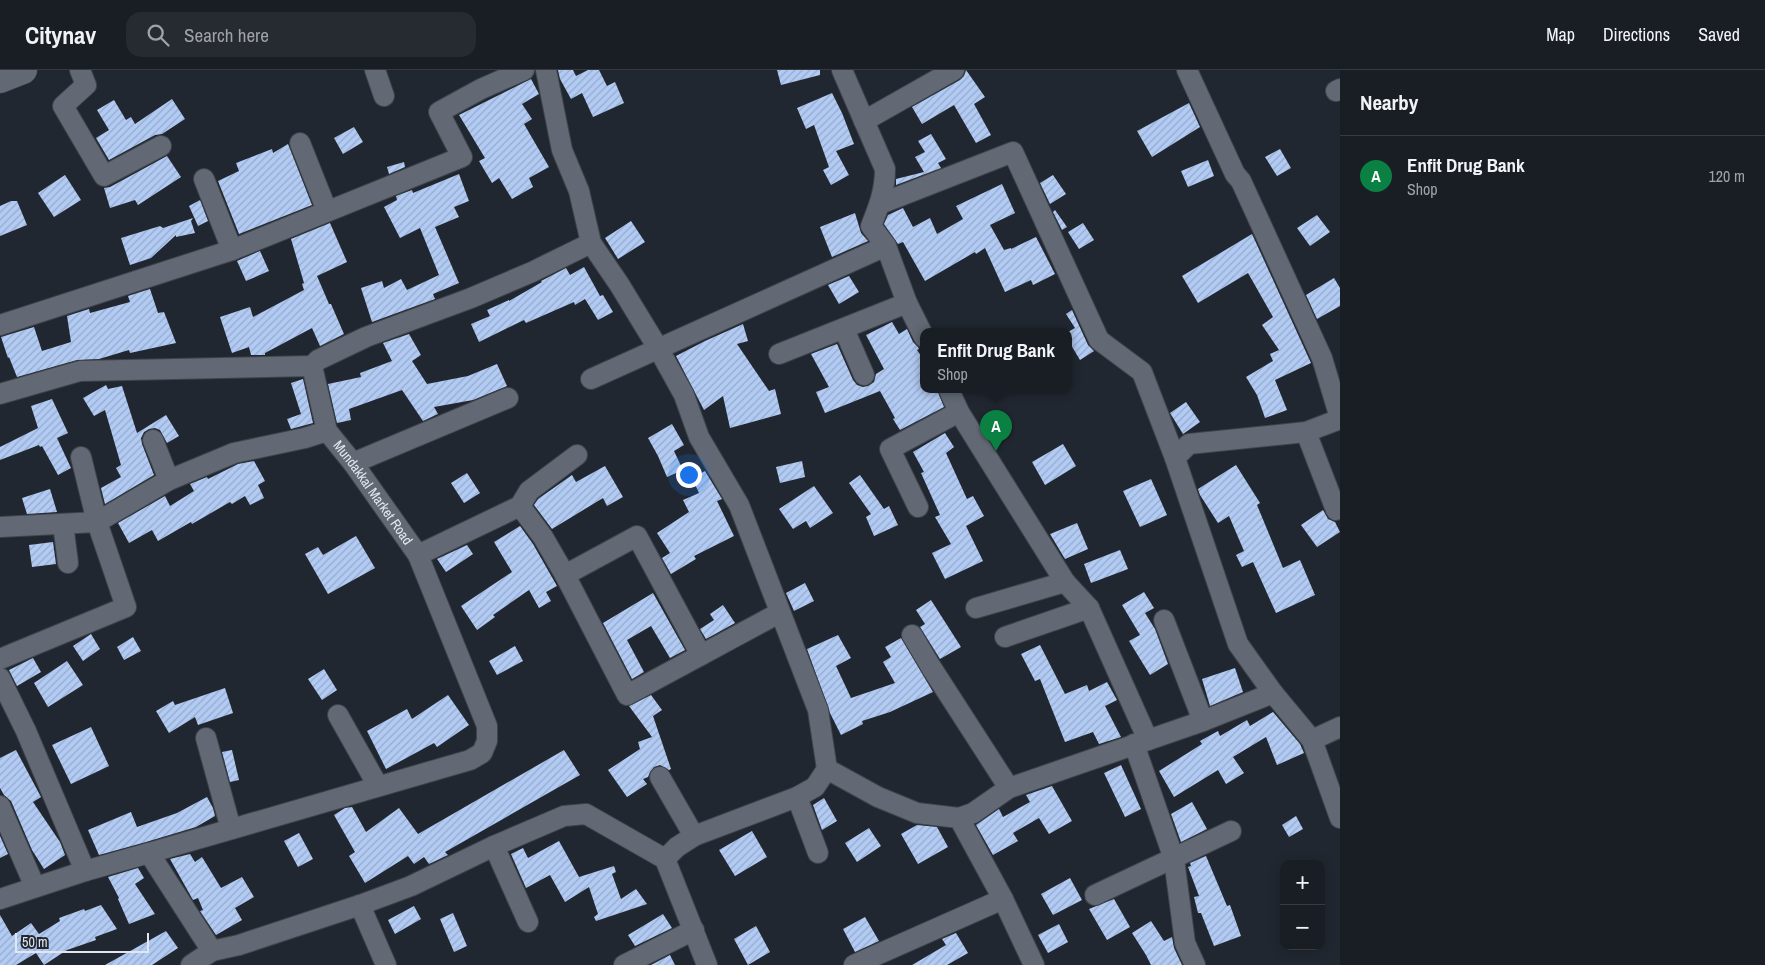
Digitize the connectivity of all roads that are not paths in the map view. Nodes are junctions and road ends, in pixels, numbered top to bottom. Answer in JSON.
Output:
{"nodes":[{"id":1,"x":23,"y":70,"type":"edge"},
{"id":2,"x":80,"y":70,"type":"edge"},
{"id":3,"x":375,"y":70,"type":"edge"},
{"id":4,"x":524,"y":70,"type":"edge"},
{"id":5,"x":546,"y":70,"type":"edge"},
{"id":6,"x":842,"y":70,"type":"edge"},
{"id":7,"x":954,"y":70,"type":"edge"},
{"id":8,"x":1187,"y":70,"type":"edge"},
{"id":9,"x":0,"y":79,"type":"edge"},
{"id":10,"x":384,"y":96,"type":"dead end"},
{"id":11,"x":864,"y":121,"type":"junction"},
{"id":12,"x":300,"y":143,"type":"dead end"},
{"id":13,"x":161,"y":146,"type":"dead end"},
{"id":14,"x":204,"y":179,"type":"dead end"},
{"id":15,"x":880,"y":204,"type":"junction"},
{"id":16,"x":327,"y":211,"type":"junction"},
{"id":17,"x":591,"y":244,"type":"junction"},
{"id":18,"x":886,"y":246,"type":"junction"},
{"id":19,"x":232,"y":250,"type":"junction"},
{"id":20,"x":907,"y":302,"type":"junction"},
{"id":21,"x":0,"y":325,"type":"edge"},
{"id":22,"x":844,"y":328,"type":"junction"},
{"id":23,"x":920,"y":329,"type":"edge"},
{"id":24,"x":658,"y":348,"type":"junction"},
{"id":25,"x":779,"y":354,"type":"dead end"},
{"id":26,"x":312,"y":366,"type":"junction"},
{"id":27,"x":864,"y":375,"type":"dead end"},
{"id":28,"x":590,"y":379,"type":"dead end"},
{"id":29,"x":1,"y":389,"type":"edge"},
{"id":30,"x":950,"y":393,"type":"edge"},
{"id":31,"x":508,"y":398,"type":"dead end"},
{"id":32,"x":960,"y":412,"type":"junction"},
{"id":33,"x":1340,"y":418,"type":"edge"},
{"id":34,"x":327,"y":431,"type":"junction"},
{"id":35,"x":1306,"y":432,"type":"junction"},
{"id":36,"x":153,"y":440,"type":"dead end"},
{"id":37,"x":577,"y":455,"type":"dead end"},
{"id":38,"x":81,"y":457,"type":"dead end"},
{"id":39,"x":1175,"y":458,"type":"junction"},
{"id":40,"x":353,"y":463,"type":"junction"},
{"id":41,"x":169,"y":480,"type":"junction"},
{"id":42,"x":520,"y":506,"type":"junction"},
{"id":43,"x":918,"y":507,"type":"dead end"},
{"id":44,"x":1336,"y":510,"type":"dead end"},
{"id":45,"x":97,"y":522,"type":"junction"},
{"id":46,"x":63,"y":524,"type":"junction"},
{"id":47,"x":0,"y":528,"type":"edge"},
{"id":48,"x":418,"y":555,"type":"junction"},
{"id":49,"x":68,"y":563,"type":"dead end"},
{"id":50,"x":564,"y":575,"type":"junction"},
{"id":51,"x":1065,"y":582,"type":"junction"},
{"id":52,"x":976,"y":608,"type":"dead end"},
{"id":53,"x":1089,"y":608,"type":"junction"},
{"id":54,"x":779,"y":613,"type":"junction"},
{"id":55,"x":1164,"y":620,"type":"dead end"},
{"id":56,"x":912,"y":635,"type":"dead end"},
{"id":57,"x":1005,"y":638,"type":"dead end"},
{"id":58,"x":701,"y":655,"type":"junction"},
{"id":59,"x":0,"y":659,"type":"edge"},
{"id":60,"x":1,"y":684,"type":"edge"},
{"id":61,"x":1274,"y":693,"type":"junction"},
{"id":62,"x":338,"y":715,"type":"dead end"},
{"id":63,"x":1203,"y":721,"type":"junction"},
{"id":64,"x":1340,"y":727,"type":"edge"},
{"id":65,"x":206,"y":738,"type":"dead end"},
{"id":66,"x":1312,"y":740,"type":"junction"},
{"id":67,"x":1141,"y":742,"type":"junction"},
{"id":68,"x":828,"y":769,"type":"junction"},
{"id":69,"x":660,"y":777,"type":"dead end"},
{"id":70,"x":378,"y":786,"type":"junction"},
{"id":71,"x":1010,"y":788,"type":"junction"},
{"id":72,"x":797,"y":797,"type":"junction"},
{"id":73,"x":0,"y":806,"type":"edge"},
{"id":74,"x":959,"y":818,"type":"junction"},
{"id":75,"x":1340,"y":818,"type":"edge"},
{"id":76,"x":231,"y":829,"type":"junction"},
{"id":77,"x":1230,"y":831,"type":"dead end"},
{"id":78,"x":694,"y":836,"type":"junction"},
{"id":79,"x":494,"y":846,"type":"junction"},
{"id":80,"x":149,"y":853,"type":"junction"},
{"id":81,"x":818,"y":853,"type":"dead end"},
{"id":82,"x":665,"y":858,"type":"junction"},
{"id":83,"x":1174,"y":859,"type":"junction"},
{"id":84,"x":85,"y":871,"type":"junction"},
{"id":85,"x":35,"y":887,"type":"junction"},
{"id":86,"x":1095,"y":895,"type":"dead end"},
{"id":87,"x":0,"y":899,"type":"edge"},
{"id":88,"x":1003,"y":899,"type":"junction"},
{"id":89,"x":360,"y":905,"type":"junction"},
{"id":90,"x":528,"y":922,"type":"dead end"},
{"id":91,"x":694,"y":930,"type":"junction"},
{"id":92,"x":212,"y":951,"type":"junction"},
{"id":93,"x":191,"y":965,"type":"edge"},
{"id":94,"x":386,"y":965,"type":"edge"},
{"id":95,"x":624,"y":965,"type":"edge"},
{"id":96,"x":707,"y":965,"type":"edge"},
{"id":97,"x":854,"y":965,"type":"edge"},
{"id":98,"x":1034,"y":965,"type":"edge"},
{"id":99,"x":1195,"y":965,"type":"edge"}],
"edges":[{"from":1,"to":9,"type":"street"},
{"from":2,"to":13,"type":"street"},
{"from":3,"to":10,"type":"street"},
{"from":4,"to":16,"type":"street"},
{"from":5,"to":17,"type":"street"},
{"from":6,"to":11,"type":"street"},
{"from":7,"to":11,"type":"street"},
{"from":8,"to":33,"type":"street"},
{"from":11,"to":15,"type":"street"},
{"from":12,"to":16,"type":"street"},
{"from":14,"to":19,"type":"street"},
{"from":15,"to":18,"type":"street"},
{"from":15,"to":39,"type":"street"},
{"from":16,"to":19,"type":"street"},
{"from":17,"to":24,"type":"street"},
{"from":17,"to":26,"type":"street"},
{"from":18,"to":20,"type":"street"},
{"from":18,"to":24,"type":"street"},
{"from":19,"to":21,"type":"street"},
{"from":20,"to":22,"type":"street"},
{"from":20,"to":23,"type":"street"},
{"from":22,"to":25,"type":"street"},
{"from":22,"to":27,"type":"street"},
{"from":24,"to":28,"type":"street"},
{"from":24,"to":54,"type":"street"},
{"from":26,"to":29,"type":"street"},
{"from":26,"to":34,"type":"street","name":"Mundakkal Market Road"},
{"from":30,"to":32,"type":"street"},
{"from":31,"to":40,"type":"street"},
{"from":32,"to":43,"type":"street"},
{"from":32,"to":51,"type":"street"},
{"from":33,"to":35,"type":"street"},
{"from":34,"to":40,"type":"street","name":"Mundakkal Market Road"},
{"from":34,"to":41,"type":"street"},
{"from":35,"to":39,"type":"street"},
{"from":35,"to":44,"type":"street"},
{"from":36,"to":41,"type":"street"},
{"from":37,"to":42,"type":"street"},
{"from":38,"to":45,"type":"street"},
{"from":39,"to":61,"type":"street"},
{"from":40,"to":48,"type":"street","name":"Mundakkal Market Road"},
{"from":41,"to":45,"type":"street"},
{"from":42,"to":48,"type":"street","name":"Mundakkal Market Road"},
{"from":42,"to":50,"type":"street"},
{"from":45,"to":46,"type":"street"},
{"from":45,"to":59,"type":"street"},
{"from":46,"to":47,"type":"street"},
{"from":46,"to":49,"type":"street"},
{"from":48,"to":70,"type":"street"},
{"from":50,"to":58,"type":"street"},
{"from":50,"to":58,"type":"street"},
{"from":51,"to":52,"type":"street"},
{"from":51,"to":53,"type":"street"},
{"from":53,"to":57,"type":"street"},
{"from":53,"to":67,"type":"street"},
{"from":54,"to":58,"type":"street"},
{"from":54,"to":68,"type":"street"},
{"from":55,"to":63,"type":"street"},
{"from":56,"to":71,"type":"street"},
{"from":60,"to":84,"type":"street"},
{"from":61,"to":63,"type":"street"},
{"from":61,"to":66,"type":"street"},
{"from":62,"to":70,"type":"street"},
{"from":63,"to":67,"type":"street"},
{"from":64,"to":66,"type":"street"},
{"from":65,"to":76,"type":"street"},
{"from":66,"to":75,"type":"street"},
{"from":67,"to":71,"type":"street"},
{"from":67,"to":83,"type":"street"},
{"from":68,"to":72,"type":"street"},
{"from":68,"to":74,"type":"street"},
{"from":69,"to":78,"type":"street"},
{"from":70,"to":76,"type":"street"},
{"from":71,"to":74,"type":"street"},
{"from":72,"to":78,"type":"street"},
{"from":72,"to":81,"type":"street"},
{"from":73,"to":85,"type":"street"},
{"from":74,"to":88,"type":"street"},
{"from":76,"to":80,"type":"street"},
{"from":77,"to":83,"type":"street"},
{"from":78,"to":82,"type":"street"},
{"from":79,"to":82,"type":"street"},
{"from":79,"to":89,"type":"street"},
{"from":79,"to":90,"type":"street"},
{"from":80,"to":84,"type":"street"},
{"from":80,"to":92,"type":"street"},
{"from":82,"to":91,"type":"street"},
{"from":83,"to":86,"type":"street"},
{"from":83,"to":99,"type":"street"},
{"from":84,"to":85,"type":"street"},
{"from":85,"to":87,"type":"street"},
{"from":88,"to":97,"type":"street"},
{"from":88,"to":98,"type":"street"},
{"from":89,"to":92,"type":"street"},
{"from":89,"to":94,"type":"street"},
{"from":91,"to":95,"type":"street"},
{"from":91,"to":96,"type":"street"},
{"from":92,"to":93,"type":"street"}]}
